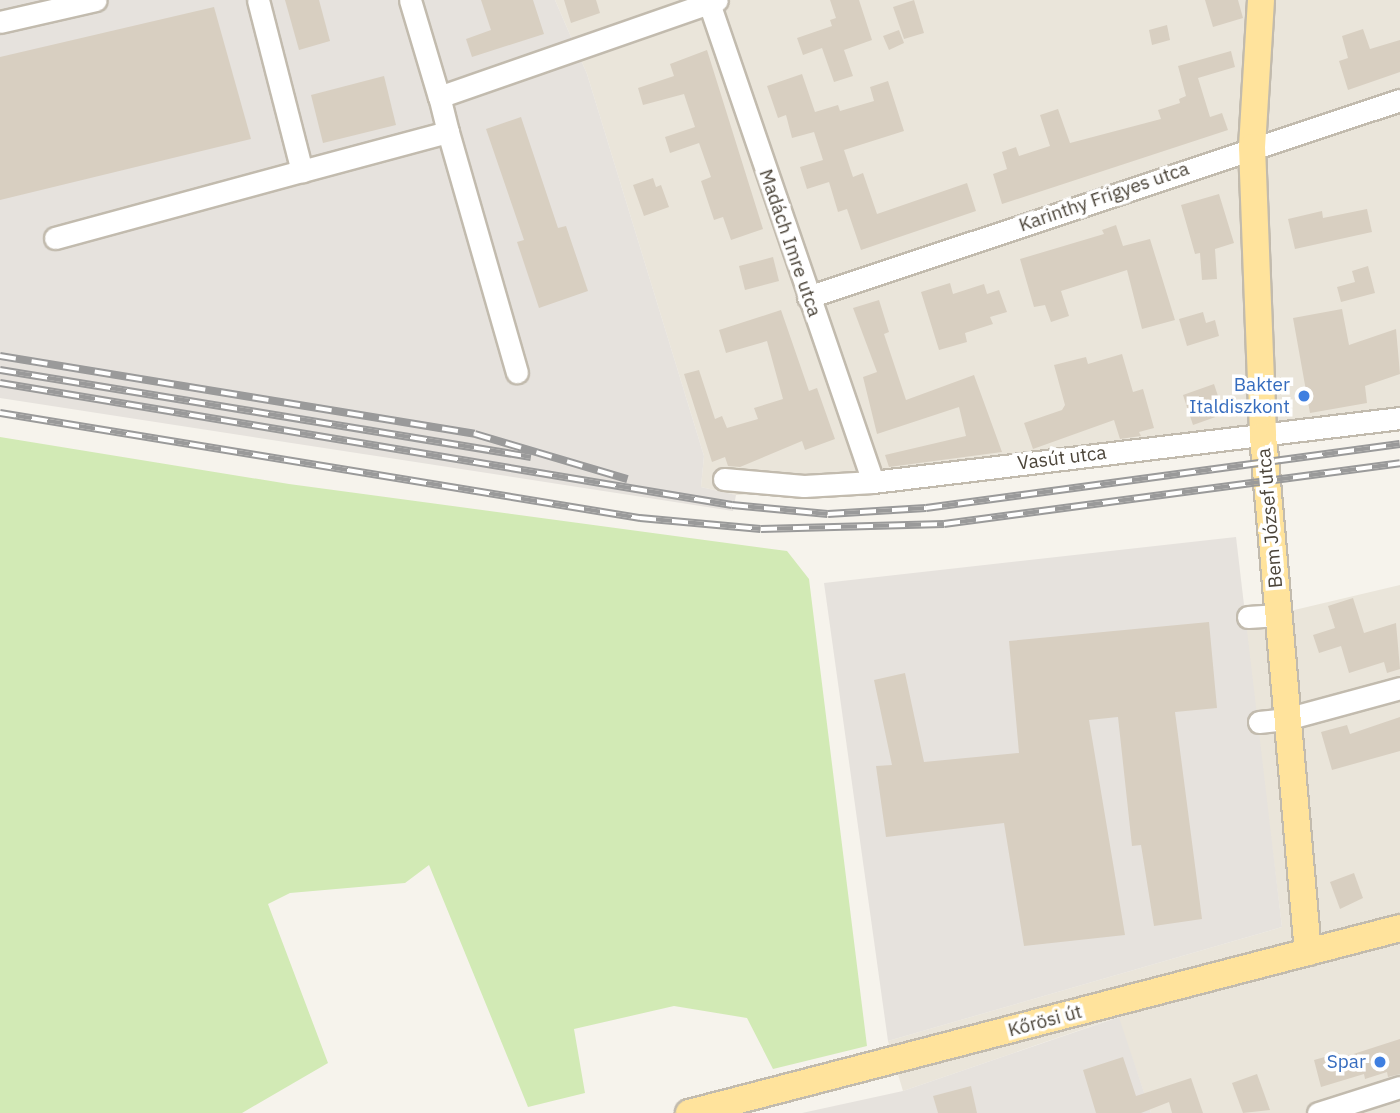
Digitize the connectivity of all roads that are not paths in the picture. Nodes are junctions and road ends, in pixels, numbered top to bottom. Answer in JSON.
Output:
{"nodes":[{"id":1,"x":96,"y":0,"type":"edge"},
{"id":2,"x":258,"y":0,"type":"edge"},
{"id":3,"x":410,"y":0,"type":"edge"},
{"id":4,"x":1261,"y":0,"type":"edge"},
{"id":5,"x":713,"y":1,"type":"edge"},
{"id":6,"x":0,"y":22,"type":"edge"},
{"id":7,"x":439,"y":97,"type":"junction"},
{"id":8,"x":1400,"y":100,"type":"edge"},
{"id":9,"x":448,"y":132,"type":"junction"},
{"id":10,"x":1252,"y":147,"type":"junction"},
{"id":11,"x":302,"y":171,"type":"junction"},
{"id":12,"x":55,"y":238,"type":"dead end"},
{"id":13,"x":808,"y":297,"type":"junction"},
{"id":14,"x":517,"y":372,"type":"dead end"},
{"id":15,"x":1400,"y":418,"type":"edge"},
{"id":16,"x":1264,"y":436,"type":"junction"},
{"id":17,"x":724,"y":479,"type":"dead end"},
{"id":18,"x":873,"y":482,"type":"junction"},
{"id":19,"x":1278,"y":615,"type":"junction"},
{"id":20,"x":1248,"y":617,"type":"dead end"},
{"id":21,"x":1400,"y":688,"type":"edge"},
{"id":22,"x":1286,"y":719,"type":"junction"},
{"id":23,"x":1259,"y":722,"type":"dead end"},
{"id":24,"x":1400,"y":928,"type":"edge"},
{"id":25,"x":1308,"y":951,"type":"junction"},
{"id":26,"x":1400,"y":1087,"type":"edge"},
{"id":27,"x":690,"y":1113,"type":"edge"},
{"id":28,"x":1318,"y":1113,"type":"edge"}],
"edges":[{"from":1,"to":6,"type":"street"},
{"from":2,"to":11,"type":"street"},
{"from":3,"to":7,"type":"street"},
{"from":4,"to":10,"type":"main road","name":"Bem József utca"},
{"from":5,"to":7,"type":"street"},
{"from":5,"to":13,"type":"street","name":"Madách Imre utca"},
{"from":7,"to":9,"type":"street"},
{"from":8,"to":10,"type":"street","name":"Karinthy Frigyes utca"},
{"from":9,"to":11,"type":"street"},
{"from":9,"to":14,"type":"street"},
{"from":10,"to":13,"type":"street","name":"Karinthy Frigyes utca"},
{"from":10,"to":16,"type":"main road","name":"Bem József utca"},
{"from":11,"to":12,"type":"street"},
{"from":13,"to":18,"type":"street","name":"Madách Imre utca"},
{"from":15,"to":16,"type":"street","name":"Vasút utca"},
{"from":16,"to":18,"type":"street","name":"Vasút utca"},
{"from":16,"to":19,"type":"main road","name":"Bem József utca"},
{"from":17,"to":18,"type":"street","name":"Vasút utca"},
{"from":19,"to":20,"type":"street"},
{"from":19,"to":22,"type":"main road","name":"Bem József utca"},
{"from":21,"to":22,"type":"street"},
{"from":22,"to":23,"type":"street"},
{"from":22,"to":25,"type":"main road","name":"Bem József utca"},
{"from":24,"to":25,"type":"main road","name":"Kőrösi út"},
{"from":25,"to":27,"type":"main road","name":"Kőrösi út"},
{"from":26,"to":28,"type":"street"}]}
